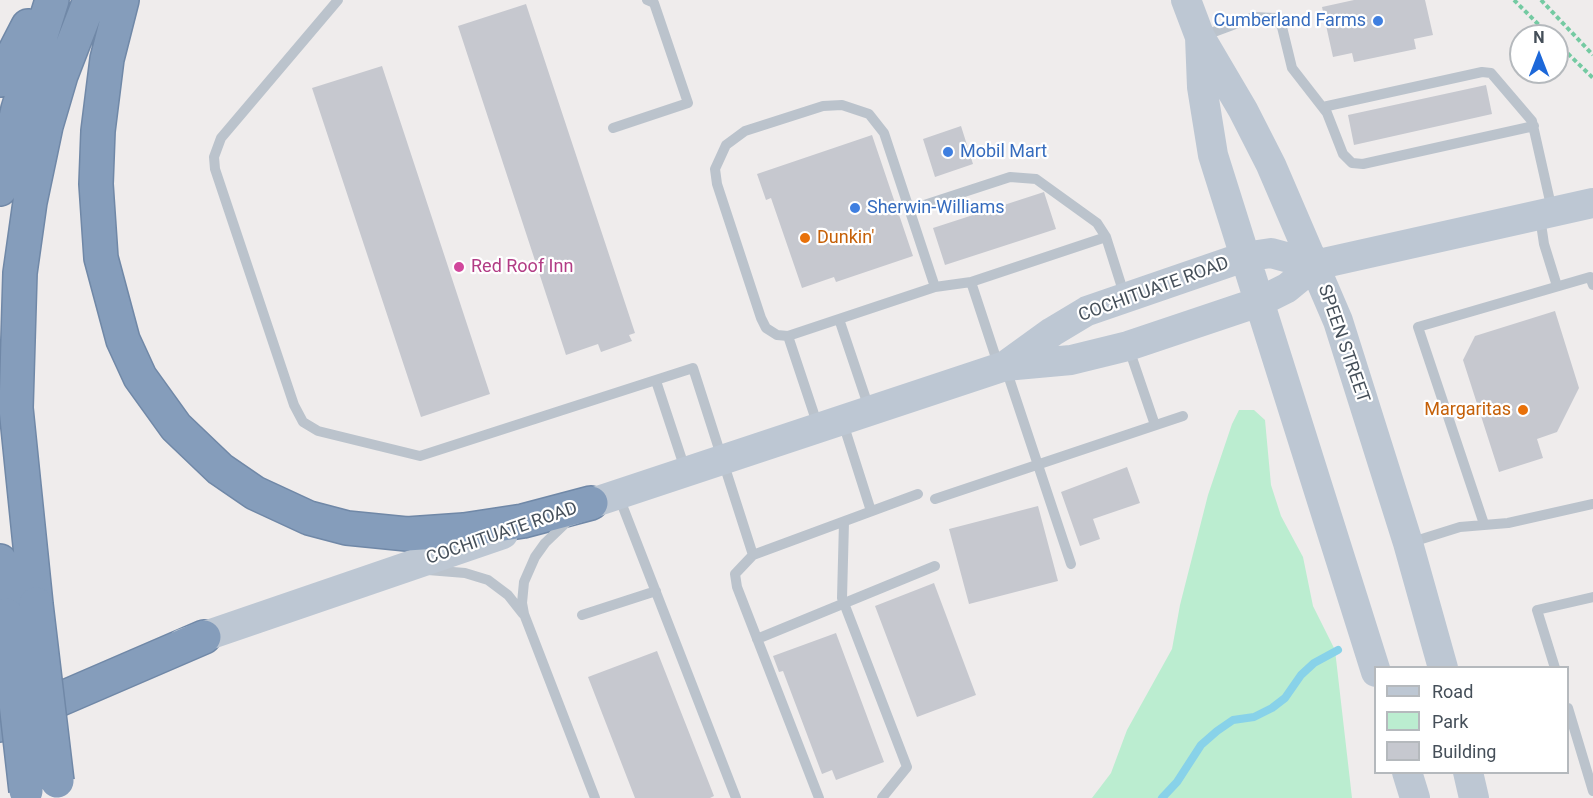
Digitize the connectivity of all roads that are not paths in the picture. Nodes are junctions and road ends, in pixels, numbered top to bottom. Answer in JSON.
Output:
{"nodes":[{"id":1,"x":42,"y":0,"type":"edge"},
{"id":2,"x":52,"y":0,"type":"edge"},
{"id":3,"x":90,"y":0,"type":"edge"},
{"id":4,"x":122,"y":0,"type":"edge"},
{"id":5,"x":338,"y":0,"type":"edge"},
{"id":6,"x":647,"y":0,"type":"edge"},
{"id":7,"x":1186,"y":0,"type":"edge"},
{"id":8,"x":1200,"y":37,"type":"junction"},
{"id":9,"x":0,"y":80,"type":"edge"},
{"id":10,"x":1323,"y":107,"type":"junction"},
{"id":11,"x":1534,"y":126,"type":"junction"},
{"id":12,"x":613,"y":128,"type":"dead end"},
{"id":13,"x":0,"y":189,"type":"edge"},
{"id":14,"x":1593,"y":203,"type":"edge"},
{"id":15,"x":909,"y":210,"type":"junction"},
{"id":16,"x":1546,"y":213,"type":"junction"},
{"id":17,"x":1106,"y":237,"type":"junction"},
{"id":18,"x":1244,"y":257,"type":"junction"},
{"id":19,"x":1315,"y":265,"type":"junction"},
{"id":20,"x":971,"y":282,"type":"junction"},
{"id":21,"x":1593,"y":285,"type":"edge"},
{"id":22,"x":1557,"y":286,"type":"junction"},
{"id":23,"x":935,"y":287,"type":"junction"},
{"id":24,"x":1125,"y":297,"type":"junction"},
{"id":25,"x":1259,"y":302,"type":"junction"},
{"id":26,"x":839,"y":319,"type":"junction"},
{"id":27,"x":788,"y":336,"type":"junction"},
{"id":28,"x":1128,"y":346,"type":"junction"},
{"id":29,"x":1002,"y":367,"type":"junction"},
{"id":30,"x":656,"y":381,"type":"junction"},
{"id":31,"x":1183,"y":416,"type":"dead end"},
{"id":32,"x":844,"y":420,"type":"junction"},
{"id":33,"x":1155,"y":425,"type":"junction"},
{"id":34,"x":723,"y":459,"type":"junction"},
{"id":35,"x":1038,"y":464,"type":"junction"},
{"id":36,"x":686,"y":472,"type":"junction"},
{"id":37,"x":918,"y":494,"type":"dead end"},
{"id":38,"x":604,"y":499,"type":"junction"},
{"id":39,"x":935,"y":499,"type":"dead end"},
{"id":40,"x":1593,"y":504,"type":"edge"},
{"id":41,"x":871,"y":511,"type":"junction"},
{"id":42,"x":844,"y":522,"type":"junction"},
{"id":43,"x":1484,"y":524,"type":"junction"},
{"id":44,"x":1408,"y":543,"type":"junction"},
{"id":45,"x":753,"y":555,"type":"junction"},
{"id":46,"x":0,"y":561,"type":"edge"},
{"id":47,"x":1071,"y":564,"type":"dead end"},
{"id":48,"x":935,"y":566,"type":"dead end"},
{"id":49,"x":383,"y":575,"type":"junction"},
{"id":50,"x":656,"y":591,"type":"junction"},
{"id":51,"x":1593,"y":597,"type":"edge"},
{"id":52,"x":845,"y":605,"type":"junction"},
{"id":53,"x":524,"y":614,"type":"junction"},
{"id":54,"x":582,"y":615,"type":"dead end"},
{"id":55,"x":204,"y":637,"type":"junction"},
{"id":56,"x":757,"y":639,"type":"junction"},
{"id":57,"x":1374,"y":666,"type":"edge"},
{"id":58,"x":1442,"y":666,"type":"edge"},
{"id":59,"x":1554,"y":666,"type":"edge"},
{"id":60,"x":0,"y":705,"type":"edge"},
{"id":61,"x":1569,"y":711,"type":"edge"},
{"id":62,"x":0,"y":725,"type":"edge"},
{"id":63,"x":1408,"y":774,"type":"edge"},
{"id":64,"x":1468,"y":774,"type":"edge"},
{"id":65,"x":58,"y":790,"type":"edge"},
{"id":66,"x":1593,"y":790,"type":"edge"},
{"id":67,"x":27,"y":794,"type":"edge"},
{"id":68,"x":595,"y":798,"type":"edge"},
{"id":69,"x":736,"y":798,"type":"edge"},
{"id":70,"x":819,"y":798,"type":"edge"},
{"id":71,"x":882,"y":798,"type":"edge"},
{"id":72,"x":1415,"y":798,"type":"edge"},
{"id":73,"x":1474,"y":798,"type":"edge"}],
"edges":[{"from":1,"to":9,"type":"highway"},
{"from":2,"to":13,"type":"highway"},
{"from":3,"to":65,"type":"highway","bridge":true},
{"from":4,"to":38,"type":"highway"},
{"from":5,"to":30,"type":"lane"},
{"from":6,"to":12,"type":"lane"},
{"from":7,"to":8,"type":"main road","name":"SPEEN STREET"},
{"from":8,"to":10,"type":"lane"},
{"from":8,"to":18,"type":"main road","name":"SPEEN STREET"},
{"from":8,"to":19,"type":"main road","name":"SPEEN STREET"},
{"from":10,"to":11,"type":"lane"},
{"from":10,"to":11,"type":"lane"},
{"from":11,"to":16,"type":"lane"},
{"from":14,"to":16,"type":"main road","name":"COCHITUATE ROAD"},
{"from":15,"to":17,"type":"lane"},
{"from":15,"to":23,"type":"lane"},
{"from":15,"to":27,"type":"lane"},
{"from":16,"to":19,"type":"main road","name":"COCHITUATE ROAD"},
{"from":16,"to":22,"type":"lane"},
{"from":17,"to":20,"type":"lane"},
{"from":17,"to":24,"type":"lane"},
{"from":18,"to":19,"type":"main road","name":"COCHITUATE ROAD"},
{"from":18,"to":24,"type":"main road","name":"COCHITUATE ROAD"},
{"from":18,"to":25,"type":"main road","name":"SPEEN STREET"},
{"from":19,"to":25,"type":"main road","name":"COCHITUATE ROAD"},
{"from":19,"to":44,"type":"main road","name":"SPEEN STREET"},
{"from":20,"to":23,"type":"lane"},
{"from":20,"to":29,"type":"lane"},
{"from":21,"to":22,"type":"lane"},
{"from":22,"to":43,"type":"lane"},
{"from":23,"to":26,"type":"lane"},
{"from":24,"to":29,"type":"main road","name":"COCHITUATE ROAD"},
{"from":25,"to":28,"type":"main road","name":"COCHITUATE ROAD"},
{"from":25,"to":57,"type":"main road","name":"SPEEN STREET"},
{"from":26,"to":27,"type":"lane"},
{"from":26,"to":32,"type":"lane"},
{"from":27,"to":32,"type":"lane"},
{"from":28,"to":29,"type":"main road","name":"COCHITUATE ROAD"},
{"from":28,"to":33,"type":"lane"},
{"from":29,"to":32,"type":"main road","name":"COCHITUATE ROAD"},
{"from":29,"to":35,"type":"lane"},
{"from":30,"to":34,"type":"lane"},
{"from":30,"to":36,"type":"lane"},
{"from":31,"to":33,"type":"lane"},
{"from":32,"to":34,"type":"main road","name":"COCHITUATE ROAD"},
{"from":32,"to":41,"type":"lane"},
{"from":33,"to":35,"type":"lane"},
{"from":34,"to":36,"type":"main road","name":"COCHITUATE ROAD"},
{"from":34,"to":45,"type":"lane"},
{"from":35,"to":39,"type":"lane"},
{"from":35,"to":47,"type":"lane"},
{"from":36,"to":38,"type":"main road","name":"COCHITUATE ROAD"},
{"from":37,"to":41,"type":"lane"},
{"from":38,"to":49,"type":"main road","name":"COCHITUATE ROAD"},
{"from":38,"to":50,"type":"lane"},
{"from":38,"to":53,"type":"lane"},
{"from":40,"to":43,"type":"lane"},
{"from":41,"to":42,"type":"lane"},
{"from":42,"to":45,"type":"lane"},
{"from":42,"to":52,"type":"lane"},
{"from":43,"to":44,"type":"lane"},
{"from":44,"to":58,"type":"main road","name":"SPEEN STREET"},
{"from":45,"to":56,"type":"lane"},
{"from":46,"to":67,"type":"highway","bridge":true},
{"from":48,"to":52,"type":"lane"},
{"from":49,"to":53,"type":"lane"},
{"from":49,"to":55,"type":"main road","name":"COCHITUATE ROAD"},
{"from":50,"to":54,"type":"lane"},
{"from":50,"to":69,"type":"lane"},
{"from":51,"to":59,"type":"lane"},
{"from":52,"to":56,"type":"lane"},
{"from":52,"to":71,"type":"lane"},
{"from":53,"to":68,"type":"lane"},
{"from":55,"to":60,"type":"main road","name":"COCHITUATE ROAD"},
{"from":55,"to":62,"type":"highway"},
{"from":56,"to":70,"type":"lane"},
{"from":61,"to":66,"type":"lane"},
{"from":63,"to":72,"type":"main road"},
{"from":64,"to":73,"type":"main road"}]}
